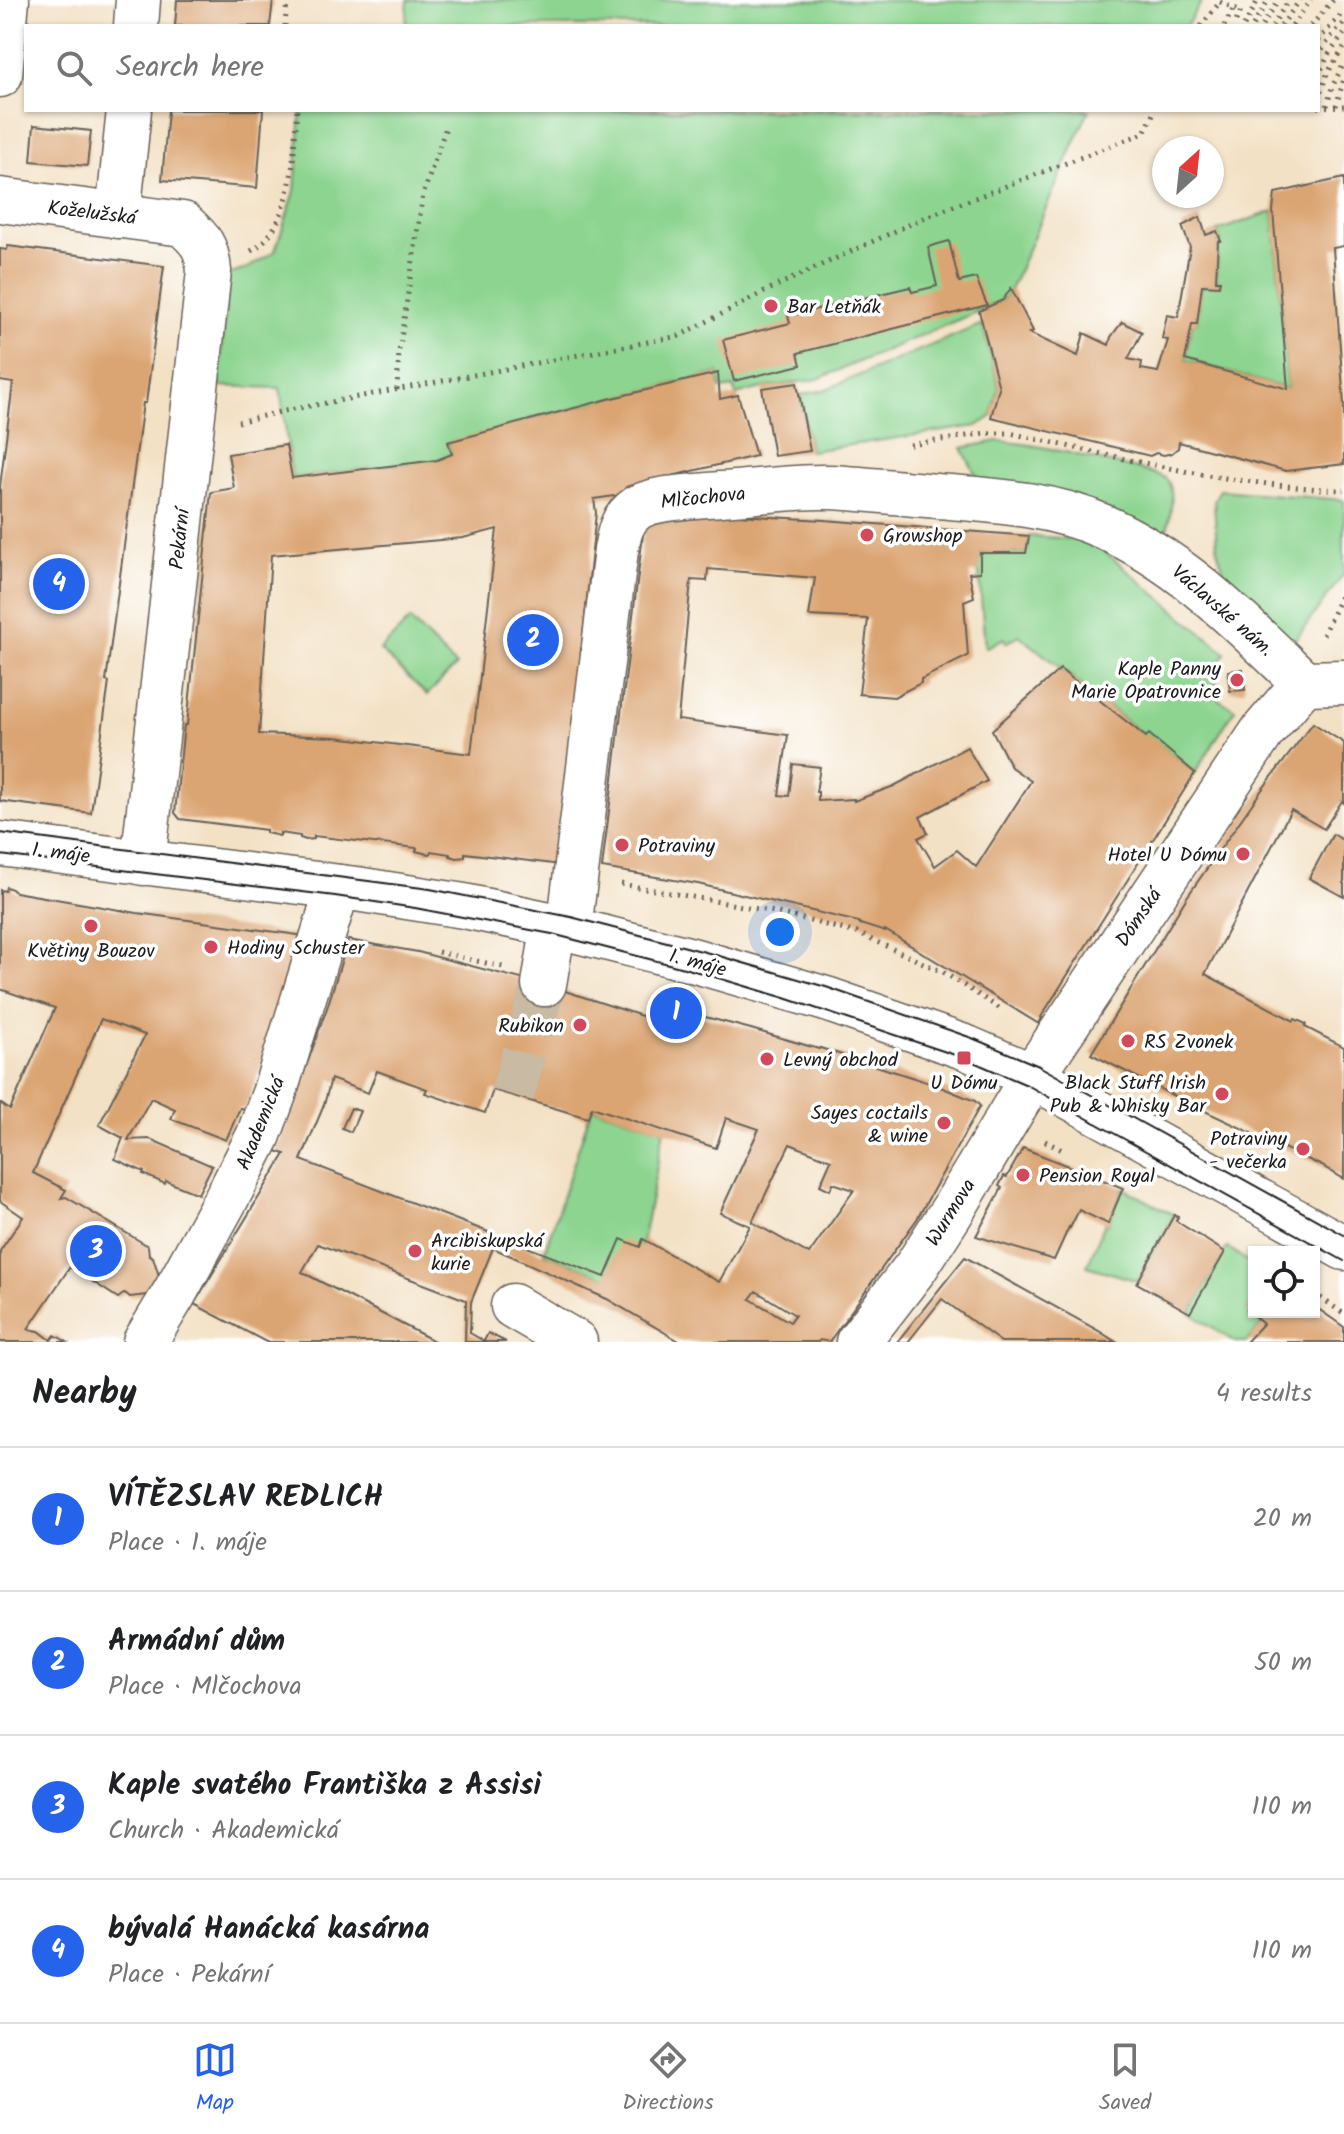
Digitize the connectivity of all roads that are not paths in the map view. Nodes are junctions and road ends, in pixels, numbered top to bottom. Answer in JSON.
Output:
{"nodes":[{"id":1,"x":7,"y":0,"type":"edge"},
{"id":2,"x":138,"y":0,"type":"edge"},
{"id":3,"x":136,"y":24,"type":"edge"},
{"id":4,"x":0,"y":75,"type":"edge"},
{"id":5,"x":129,"y":112,"type":"edge"},
{"id":6,"x":0,"y":200,"type":"edge"},
{"id":7,"x":118,"y":216,"type":"junction"},
{"id":8,"x":183,"y":224,"type":"joint"},
{"id":9,"x":1101,"y":525,"type":"joint"},
{"id":10,"x":1322,"y":670,"type":"edge"},
{"id":11,"x":0,"y":844,"type":"edge"},
{"id":12,"x":143,"y":863,"type":"junction"},
{"id":13,"x":338,"y":887,"type":"junction"},
{"id":14,"x":562,"y":927,"type":"junction"},
{"id":15,"x":545,"y":980,"type":"tunnel mouth"},
{"id":16,"x":1032,"y":1076,"type":"junction"},
{"id":17,"x":1344,"y":1248,"type":"edge"},
{"id":18,"x":513,"y":1306,"type":"dead end"},
{"id":19,"x":145,"y":1342,"type":"edge"},
{"id":20,"x":575,"y":1342,"type":"edge"},
{"id":21,"x":858,"y":1342,"type":"edge"}],
"edges":[{"from":1,"to":4,"type":"street"},
{"from":2,"to":3,"type":"street"},
{"from":5,"to":7,"type":"street"},
{"from":6,"to":7,"type":"street","name":"Koželužská"},
{"from":7,"to":8,"type":"street","name":"Koželužská"},
{"from":8,"to":12,"type":"street","name":"Pekární"},
{"from":9,"to":10,"type":"street","name":"Václavské nám."},
{"from":9,"to":14,"type":"street","name":"Mlčochova"},
{"from":10,"to":16,"type":"street","name":"Dómská"},
{"from":11,"to":12,"type":"street","name":"1. máje"},
{"from":12,"to":13,"type":"street","name":"1. máje"},
{"from":13,"to":14,"type":"street","name":"1. máje"},
{"from":13,"to":19,"type":"street","name":"Akademická"},
{"from":14,"to":15,"type":"street","name":"Mlčochova"},
{"from":14,"to":16,"type":"street","name":"1. máje"},
{"from":16,"to":17,"type":"street","name":"1. máje"},
{"from":16,"to":21,"type":"street","name":"Wurmova"},
{"from":18,"to":20,"type":"street"}]}
